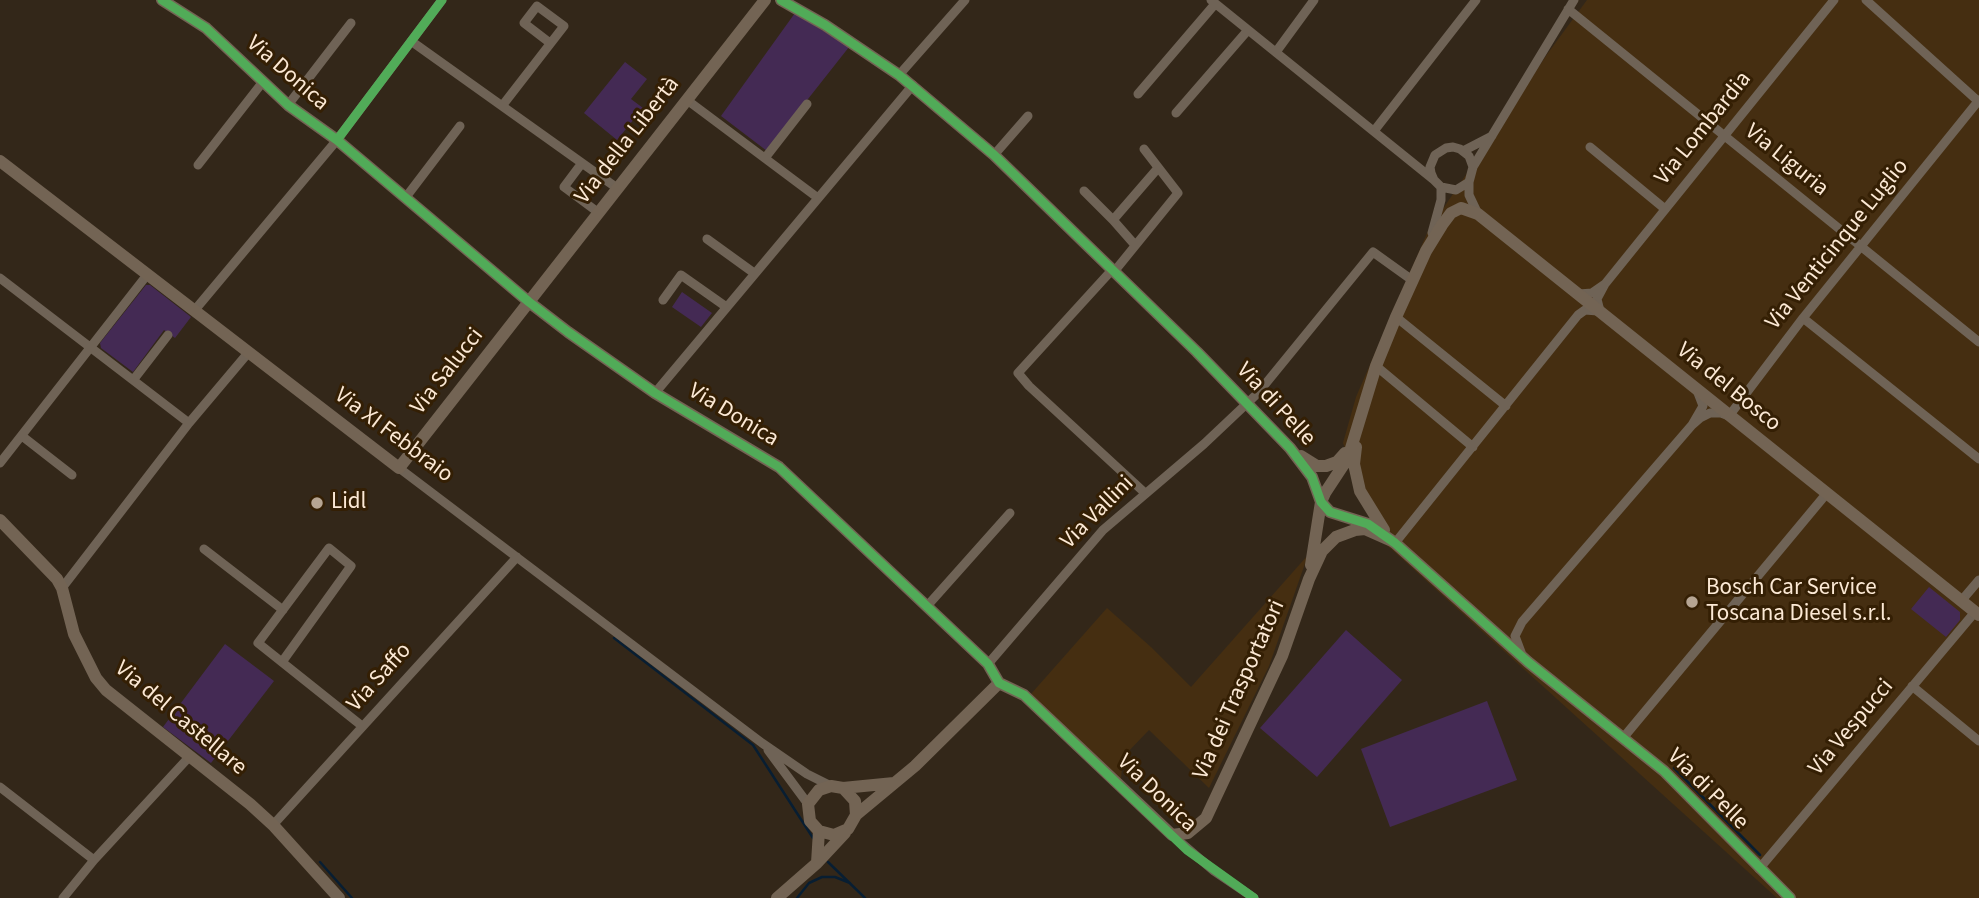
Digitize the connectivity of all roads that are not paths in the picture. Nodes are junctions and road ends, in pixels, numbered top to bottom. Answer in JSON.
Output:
{"nodes":[{"id":1,"x":162,"y":0,"type":"edge"},
{"id":2,"x":442,"y":0,"type":"edge"},
{"id":3,"x":781,"y":0,"type":"edge"},
{"id":4,"x":965,"y":0,"type":"edge"},
{"id":5,"x":1314,"y":0,"type":"edge"},
{"id":6,"x":1476,"y":0,"type":"edge"},
{"id":7,"x":1574,"y":0,"type":"edge"},
{"id":8,"x":1834,"y":0,"type":"edge"},
{"id":9,"x":1866,"y":0,"type":"edge"},
{"id":10,"x":762,"y":2,"type":"edge"},
{"id":11,"x":1213,"y":2,"type":"edge"},
{"id":12,"x":1568,"y":9,"type":"junction"},
{"id":13,"x":351,"y":23,"type":"dead end"},
{"id":14,"x":1248,"y":30,"type":"junction"},
{"id":15,"x":411,"y":41,"type":"junction"},
{"id":16,"x":550,"y":43,"type":"junction"},
{"id":17,"x":1276,"y":52,"type":"junction"},
{"id":18,"x":899,"y":75,"type":"junction"},
{"id":19,"x":262,"y":83,"type":"junction"},
{"id":20,"x":913,"y":85,"type":"junction"},
{"id":21,"x":1138,"y":94,"type":"dead end"},
{"id":22,"x":687,"y":100,"type":"junction"},
{"id":23,"x":1979,"y":101,"type":"edge"},
{"id":24,"x":807,"y":104,"type":"dead end"},
{"id":25,"x":288,"y":105,"type":"junction"},
{"id":26,"x":502,"y":106,"type":"junction"},
{"id":27,"x":1176,"y":113,"type":"dead end"},
{"id":28,"x":1028,"y":116,"type":"dead end"},
{"id":29,"x":460,"y":126,"type":"dead end"},
{"id":30,"x":1374,"y":131,"type":"junction"},
{"id":31,"x":1724,"y":134,"type":"junction"},
{"id":32,"x":1494,"y":135,"type":"junction"},
{"id":33,"x":337,"y":140,"type":"junction"},
{"id":34,"x":1590,"y":147,"type":"dead end"},
{"id":35,"x":1144,"y":149,"type":"dead end"},
{"id":36,"x":1463,"y":151,"type":"junction"},
{"id":37,"x":994,"y":155,"type":"junction"},
{"id":38,"x":765,"y":158,"type":"junction"},
{"id":39,"x":1409,"y":159,"type":"junction"},
{"id":40,"x":1433,"y":159,"type":"junction"},
{"id":41,"x":0,"y":161,"type":"edge"},
{"id":42,"x":582,"y":163,"type":"junction"},
{"id":43,"x":198,"y":165,"type":"dead end"},
{"id":44,"x":1474,"y":167,"type":"junction"},
{"id":45,"x":1158,"y":168,"type":"junction"},
{"id":46,"x":1469,"y":182,"type":"junction"},
{"id":47,"x":1437,"y":184,"type":"junction"},
{"id":48,"x":617,"y":188,"type":"junction"},
{"id":49,"x":1084,"y":191,"type":"dead end"},
{"id":50,"x":406,"y":197,"type":"junction"},
{"id":51,"x":818,"y":198,"type":"junction"},
{"id":52,"x":1665,"y":208,"type":"junction"},
{"id":53,"x":599,"y":213,"type":"junction"},
{"id":54,"x":1478,"y":214,"type":"junction"},
{"id":55,"x":1113,"y":220,"type":"junction"},
{"id":56,"x":706,"y":239,"type":"dead end"},
{"id":57,"x":1135,"y":245,"type":"junction"},
{"id":58,"x":1861,"y":247,"type":"junction"},
{"id":59,"x":1426,"y":251,"type":"junction"},
{"id":60,"x":1112,"y":272,"type":"junction"},
{"id":61,"x":754,"y":273,"type":"junction"},
{"id":62,"x":147,"y":275,"type":"junction"},
{"id":63,"x":0,"y":278,"type":"edge"},
{"id":64,"x":1412,"y":280,"type":"junction"},
{"id":65,"x":1605,"y":284,"type":"junction"},
{"id":66,"x":1574,"y":292,"type":"junction"},
{"id":67,"x":663,"y":300,"type":"dead end"},
{"id":68,"x":529,"y":302,"type":"junction"},
{"id":69,"x":725,"y":306,"type":"junction"},
{"id":70,"x":194,"y":311,"type":"junction"},
{"id":71,"x":1600,"y":312,"type":"junction"},
{"id":72,"x":1396,"y":317,"type":"junction"},
{"id":73,"x":1803,"y":318,"type":"junction"},
{"id":74,"x":168,"y":335,"type":"dead end"},
{"id":75,"x":1979,"y":342,"type":"edge"},
{"id":76,"x":90,"y":348,"type":"junction"},
{"id":77,"x":248,"y":353,"type":"junction"},
{"id":78,"x":1376,"y":366,"type":"junction"},
{"id":79,"x":134,"y":379,"type":"junction"},
{"id":80,"x":1695,"y":388,"type":"junction"},
{"id":81,"x":655,"y":393,"type":"junction"},
{"id":82,"x":1248,"y":404,"type":"junction"},
{"id":83,"x":1506,"y":406,"type":"junction"},
{"id":84,"x":1729,"y":416,"type":"junction"},
{"id":85,"x":189,"y":424,"type":"junction"},
{"id":86,"x":1692,"y":425,"type":"junction"},
{"id":87,"x":1358,"y":428,"type":"junction"},
{"id":88,"x":22,"y":436,"type":"junction"},
{"id":89,"x":1473,"y":447,"type":"junction"},
{"id":90,"x":1290,"y":448,"type":"junction"},
{"id":91,"x":1979,"y":459,"type":"edge"},
{"id":92,"x":0,"y":463,"type":"edge"},
{"id":93,"x":399,"y":468,"type":"junction"},
{"id":94,"x":72,"y":475,"type":"dead end"},
{"id":95,"x":1146,"y":493,"type":"junction"},
{"id":96,"x":1827,"y":494,"type":"junction"},
{"id":97,"x":1321,"y":502,"type":"junction"},
{"id":98,"x":1010,"y":513,"type":"dead end"},
{"id":99,"x":0,"y":520,"type":"edge"},
{"id":100,"x":1394,"y":542,"type":"junction"},
{"id":101,"x":204,"y":549,"type":"dead end"},
{"id":102,"x":517,"y":557,"type":"junction"},
{"id":103,"x":1309,"y":579,"type":"junction"},
{"id":104,"x":1979,"y":580,"type":"edge"},
{"id":105,"x":62,"y":588,"type":"junction"},
{"id":106,"x":1962,"y":600,"type":"junction"},
{"id":107,"x":928,"y":605,"type":"junction"},
{"id":108,"x":283,"y":610,"type":"junction"},
{"id":109,"x":1977,"y":614,"type":"edge"},
{"id":110,"x":1480,"y":618,"type":"junction"},
{"id":111,"x":1522,"y":622,"type":"junction"},
{"id":112,"x":282,"y":662,"type":"junction"},
{"id":113,"x":1528,"y":662,"type":"junction"},
{"id":114,"x":988,"y":664,"type":"junction"},
{"id":115,"x":999,"y":683,"type":"junction"},
{"id":116,"x":1912,"y":686,"type":"junction"},
{"id":117,"x":362,"y":726,"type":"junction"},
{"id":118,"x":1623,"y":737,"type":"junction"},
{"id":119,"x":1979,"y":741,"type":"edge"},
{"id":120,"x":762,"y":743,"type":"junction"},
{"id":121,"x":190,"y":756,"type":"junction"},
{"id":122,"x":894,"y":783,"type":"junction"},
{"id":123,"x":0,"y":787,"type":"edge"},
{"id":124,"x":837,"y":787,"type":"junction"},
{"id":125,"x":808,"y":804,"type":"junction"},
{"id":126,"x":856,"y":815,"type":"junction"},
{"id":127,"x":273,"y":825,"type":"junction"},
{"id":128,"x":848,"y":830,"type":"junction"},
{"id":129,"x":818,"y":831,"type":"junction"},
{"id":130,"x":1172,"y":835,"type":"junction"},
{"id":131,"x":94,"y":860,"type":"junction"},
{"id":132,"x":817,"y":863,"type":"junction"},
{"id":133,"x":1759,"y":869,"type":"junction"},
{"id":134,"x":63,"y":898,"type":"edge"},
{"id":135,"x":339,"y":898,"type":"edge"},
{"id":136,"x":777,"y":898,"type":"edge"},
{"id":137,"x":1254,"y":898,"type":"edge"},
{"id":138,"x":1790,"y":898,"type":"edge"}],
"edges":[{"from":1,"to":19,"type":"street","name":"Via Donica"},
{"from":2,"to":15,"type":"street"},
{"from":3,"to":18,"type":"street","name":"Via di Pelle"},
{"from":4,"to":18,"type":"street"},
{"from":5,"to":17,"type":"street"},
{"from":6,"to":30,"type":"street"},
{"from":7,"to":12,"type":"street"},
{"from":8,"to":31,"type":"street","name":"Via Lombardia"},
{"from":9,"to":23,"type":"street"},
{"from":10,"to":22,"type":"street","name":"Via della Libertà"},
{"from":11,"to":14,"type":"street"},
{"from":11,"to":21,"type":"street"},
{"from":12,"to":31,"type":"street","name":"Via Liguria"},
{"from":12,"to":32,"type":"street"},
{"from":13,"to":25,"type":"street"},
{"from":14,"to":17,"type":"street"},
{"from":14,"to":27,"type":"street"},
{"from":15,"to":26,"type":"street"},
{"from":15,"to":33,"type":"street"},
{"from":16,"to":16,"type":"street"},
{"from":16,"to":26,"type":"street"},
{"from":17,"to":30,"type":"street"},
{"from":18,"to":20,"type":"street","name":"Via di Pelle"},
{"from":19,"to":25,"type":"street","name":"Via Donica"},
{"from":19,"to":43,"type":"street"},
{"from":20,"to":37,"type":"street","name":"Via di Pelle"},
{"from":20,"to":51,"type":"street"},
{"from":22,"to":38,"type":"street"},
{"from":22,"to":48,"type":"street","name":"Via della Libertà"},
{"from":23,"to":58,"type":"street","name":"Via Venticinque Luglio"},
{"from":24,"to":38,"type":"street"},
{"from":25,"to":33,"type":"street","name":"Via Donica"},
{"from":26,"to":42,"type":"street"},
{"from":28,"to":37,"type":"street"},
{"from":29,"to":50,"type":"street"},
{"from":30,"to":39,"type":"street"},
{"from":31,"to":52,"type":"street","name":"Via Lombardia"},
{"from":31,"to":58,"type":"street","name":"Via Liguria"},
{"from":32,"to":36,"type":"street"},
{"from":32,"to":44,"type":"street"},
{"from":33,"to":50,"type":"street","name":"Via Donica"},
{"from":33,"to":70,"type":"street"},
{"from":34,"to":52,"type":"street"},
{"from":35,"to":45,"type":"street"},
{"from":36,"to":40,"type":"street"},
{"from":36,"to":44,"type":"street"},
{"from":37,"to":60,"type":"street","name":"Via di Pelle"},
{"from":38,"to":51,"type":"street"},
{"from":39,"to":40,"type":"street"},
{"from":39,"to":47,"type":"street"},
{"from":40,"to":47,"type":"street"},
{"from":41,"to":62,"type":"street","name":"Via XI Febbraio"},
{"from":42,"to":48,"type":"street"},
{"from":42,"to":53,"type":"street"},
{"from":44,"to":46,"type":"street"},
{"from":45,"to":55,"type":"street"},
{"from":45,"to":57,"type":"street"},
{"from":46,"to":47,"type":"street"},
{"from":46,"to":54,"type":"street"},
{"from":47,"to":59,"type":"street"},
{"from":48,"to":53,"type":"street","name":"Via della Libertà"},
{"from":49,"to":55,"type":"street"},
{"from":50,"to":68,"type":"street","name":"Via Donica"},
{"from":51,"to":61,"type":"street"},
{"from":52,"to":65,"type":"street","name":"Via Lombardia"},
{"from":53,"to":68,"type":"street","name":"Via della Libertà"},
{"from":54,"to":59,"type":"street"},
{"from":54,"to":66,"type":"street","name":"Via del Bosco"},
{"from":55,"to":57,"type":"street"},
{"from":56,"to":61,"type":"street"},
{"from":57,"to":60,"type":"street"},
{"from":58,"to":73,"type":"street","name":"Via Venticinque Luglio"},
{"from":58,"to":75,"type":"street","name":"Via Liguria"},
{"from":59,"to":64,"type":"street"},
{"from":60,"to":82,"type":"street","name":"Via di Pelle"},
{"from":60,"to":95,"type":"street"},
{"from":61,"to":69,"type":"street"},
{"from":62,"to":70,"type":"street","name":"Via XI Febbraio"},
{"from":62,"to":76,"type":"street"},
{"from":63,"to":76,"type":"street"},
{"from":64,"to":72,"type":"street"},
{"from":64,"to":82,"type":"street","name":"Via Vallini"},
{"from":65,"to":66,"type":"street"},
{"from":65,"to":71,"type":"street"},
{"from":66,"to":71,"type":"street","name":"Via del Bosco"},
{"from":67,"to":69,"type":"street"},
{"from":68,"to":81,"type":"street","name":"Via Donica"},
{"from":68,"to":93,"type":"street","name":"Via Salucci"},
{"from":69,"to":81,"type":"street"},
{"from":70,"to":77,"type":"street","name":"Via XI Febbraio"},
{"from":71,"to":80,"type":"street","name":"Via del Bosco"},
{"from":71,"to":83,"type":"street"},
{"from":72,"to":78,"type":"street"},
{"from":72,"to":83,"type":"street"},
{"from":73,"to":84,"type":"street","name":"Via Venticinque Luglio"},
{"from":73,"to":91,"type":"street"},
{"from":74,"to":79,"type":"street"},
{"from":76,"to":79,"type":"street"},
{"from":76,"to":88,"type":"street"},
{"from":77,"to":85,"type":"street"},
{"from":77,"to":93,"type":"street","name":"Via XI Febbraio"},
{"from":78,"to":87,"type":"street"},
{"from":78,"to":89,"type":"street"},
{"from":79,"to":85,"type":"street"},
{"from":80,"to":84,"type":"street","name":"Via del Bosco"},
{"from":80,"to":86,"type":"street"},
{"from":81,"to":107,"type":"street","name":"Via Donica"},
{"from":82,"to":90,"type":"street","name":"Via di Pelle"},
{"from":82,"to":95,"type":"street","name":"Via Vallini"},
{"from":83,"to":89,"type":"street"},
{"from":84,"to":86,"type":"street"},
{"from":84,"to":96,"type":"street","name":"Via del Bosco"},
{"from":85,"to":105,"type":"street"},
{"from":86,"to":111,"type":"street"},
{"from":87,"to":90,"type":"street"},
{"from":87,"to":97,"type":"street"},
{"from":87,"to":100,"type":"street","name":"Via di Pelle"},
{"from":88,"to":92,"type":"street"},
{"from":88,"to":94,"type":"street"},
{"from":89,"to":100,"type":"street"},
{"from":90,"to":97,"type":"street","name":"Via di Pelle"},
{"from":93,"to":102,"type":"street","name":"Via XI Febbraio"},
{"from":95,"to":114,"type":"street","name":"Via Vallini"},
{"from":96,"to":106,"type":"street","name":"Via del Bosco"},
{"from":96,"to":118,"type":"street"},
{"from":97,"to":100,"type":"street","name":"Via di Pelle"},
{"from":97,"to":103,"type":"street","name":"Via dei Trasportatori"},
{"from":98,"to":107,"type":"street"},
{"from":99,"to":105,"type":"street","name":"Via del Castellare"},
{"from":100,"to":103,"type":"street","name":"Via dei Trasportatori"},
{"from":100,"to":110,"type":"street","name":"Via di Pelle"},
{"from":101,"to":108,"type":"street"},
{"from":102,"to":117,"type":"street","name":"Via Saffo"},
{"from":102,"to":120,"type":"street","name":"Via XI Febbraio"},
{"from":103,"to":130,"type":"street","name":"Via dei Trasportatori"},
{"from":104,"to":106,"type":"street"},
{"from":105,"to":121,"type":"street","name":"Via del Castellare"},
{"from":106,"to":109,"type":"street","name":"Via del Bosco"},
{"from":107,"to":114,"type":"street","name":"Via Donica"},
{"from":108,"to":112,"type":"street"},
{"from":108,"to":112,"type":"street"},
{"from":109,"to":116,"type":"street","name":"Via Vespucci"},
{"from":110,"to":111,"type":"street"},
{"from":110,"to":113,"type":"street","name":"Via di Pelle"},
{"from":111,"to":113,"type":"street"},
{"from":112,"to":117,"type":"street"},
{"from":113,"to":118,"type":"street","name":"Via di Pelle"},
{"from":114,"to":115,"type":"street","name":"Via Donica"},
{"from":115,"to":122,"type":"street"},
{"from":115,"to":130,"type":"street","name":"Via Donica"},
{"from":116,"to":119,"type":"street"},
{"from":116,"to":133,"type":"street","name":"Via Vespucci"},
{"from":117,"to":127,"type":"street","name":"Via Saffo"},
{"from":118,"to":133,"type":"street","name":"Via di Pelle"},
{"from":120,"to":124,"type":"street","name":"Via XI Febbraio"},
{"from":120,"to":125,"type":"street","name":"Via XI Febbraio"},
{"from":121,"to":127,"type":"street","name":"Via del Castellare"},
{"from":121,"to":131,"type":"street"},
{"from":122,"to":124,"type":"street"},
{"from":122,"to":126,"type":"street"},
{"from":123,"to":131,"type":"street"},
{"from":124,"to":125,"type":"street"},
{"from":124,"to":126,"type":"street"},
{"from":125,"to":129,"type":"street"},
{"from":126,"to":128,"type":"street"},
{"from":127,"to":135,"type":"street","name":"Via del Castellare"},
{"from":128,"to":129,"type":"street"},
{"from":128,"to":132,"type":"street"},
{"from":129,"to":132,"type":"street"},
{"from":130,"to":137,"type":"street","name":"Via Donica"},
{"from":131,"to":134,"type":"street"},
{"from":132,"to":136,"type":"street"},
{"from":133,"to":138,"type":"street","name":"Via di Pelle"}]}
